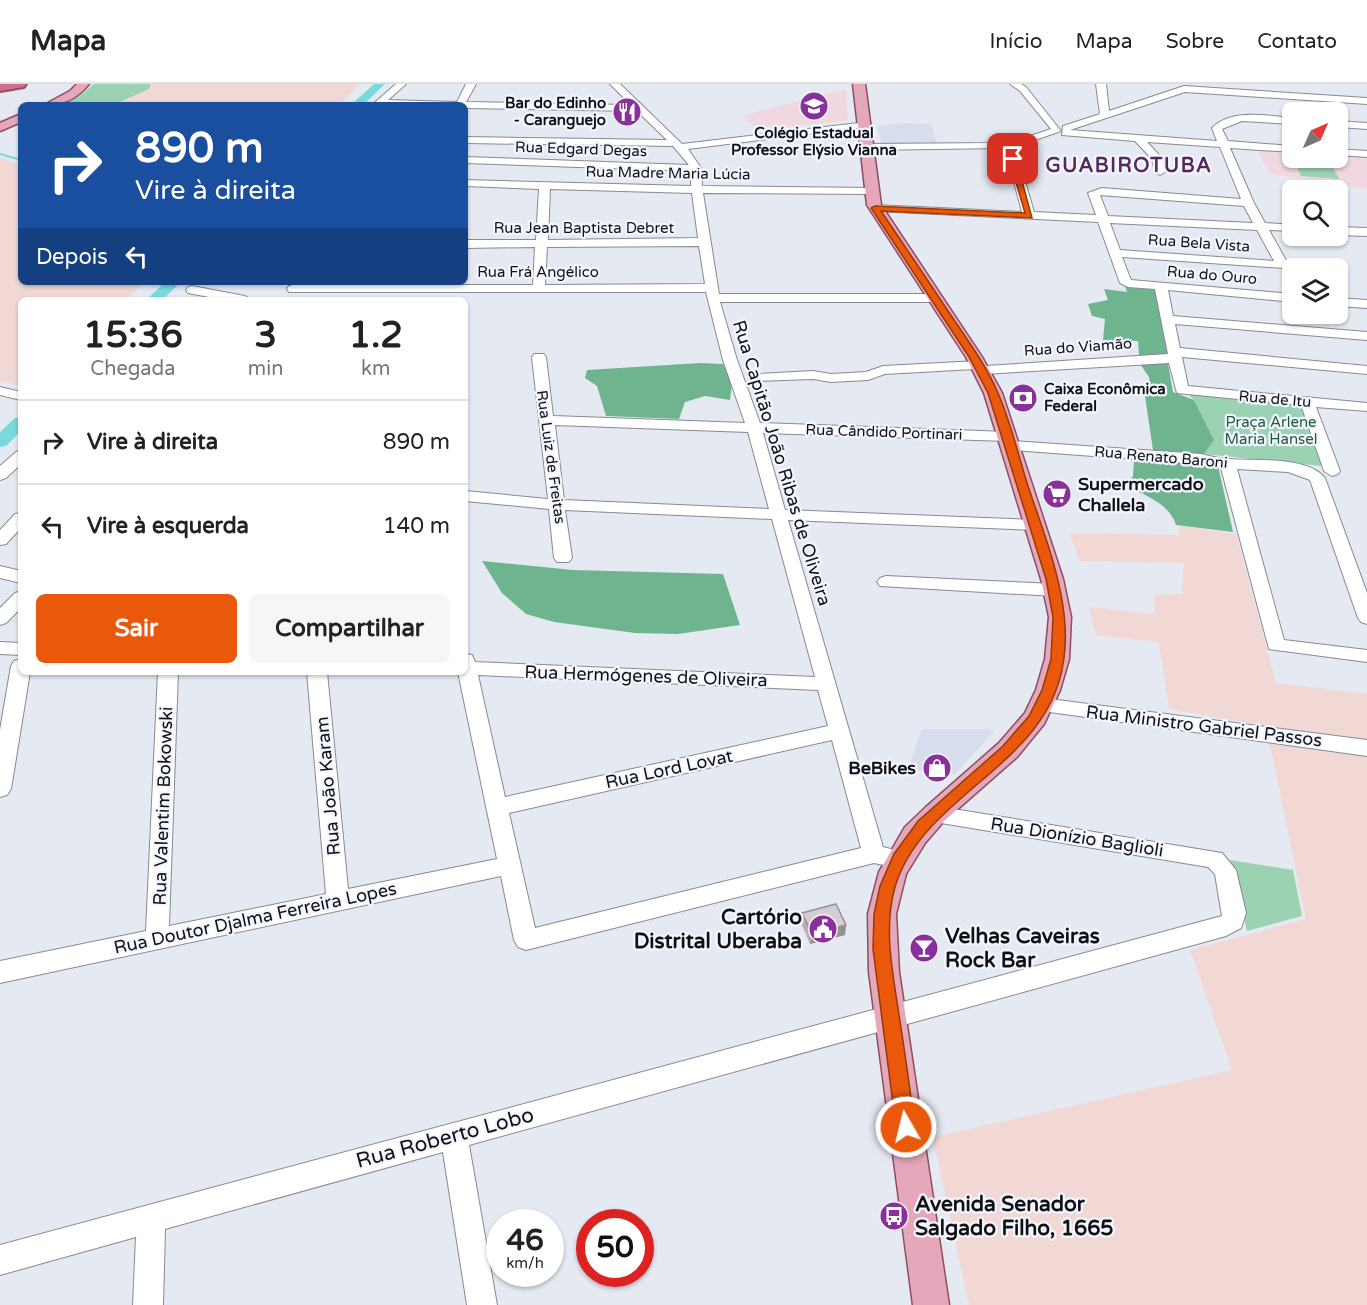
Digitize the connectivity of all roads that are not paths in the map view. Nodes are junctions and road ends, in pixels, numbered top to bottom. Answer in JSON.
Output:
{"nodes":[{"id":1,"x":19,"y":84,"type":"edge"},
{"id":2,"x":83,"y":84,"type":"edge"},
{"id":3,"x":401,"y":84,"type":"edge"},
{"id":4,"x":471,"y":84,"type":"edge"},
{"id":5,"x":615,"y":84,"type":"edge"},
{"id":6,"x":859,"y":84,"type":"edge"},
{"id":7,"x":1015,"y":84,"type":"edge"},
{"id":8,"x":1101,"y":84,"type":"edge"},
{"id":9,"x":1269,"y":84,"type":"edge"},
{"id":10,"x":0,"y":87,"type":"edge"},
{"id":11,"x":1184,"y":87,"type":"edge"},
{"id":12,"x":1367,"y":101,"type":"edge"},
{"id":13,"x":56,"y":102,"type":"edge"},
{"id":14,"x":380,"y":102,"type":"edge"},
{"id":15,"x":464,"y":102,"type":"edge"},
{"id":16,"x":1348,"y":103,"type":"edge"},
{"id":17,"x":468,"y":105,"type":"edge"},
{"id":18,"x":640,"y":108,"type":"junction"},
{"id":19,"x":1282,"y":109,"type":"edge"},
{"id":20,"x":1282,"y":111,"type":"edge"},
{"id":21,"x":1282,"y":111,"type":"edge"},
{"id":22,"x":1105,"y":115,"type":"junction"},
{"id":23,"x":18,"y":119,"type":"edge"},
{"id":24,"x":1348,"y":125,"type":"edge"},
{"id":25,"x":1367,"y":126,"type":"edge"},
{"id":26,"x":0,"y":127,"type":"edge"},
{"id":27,"x":864,"y":130,"type":"junction"},
{"id":28,"x":1061,"y":130,"type":"junction"},
{"id":29,"x":1138,"y":138,"type":"junction"},
{"id":30,"x":468,"y":140,"type":"edge"},
{"id":31,"x":1225,"y":144,"type":"junction"},
{"id":32,"x":677,"y":145,"type":"junction"},
{"id":33,"x":1009,"y":145,"type":"junction"},
{"id":34,"x":1282,"y":148,"type":"edge"},
{"id":35,"x":1348,"y":153,"type":"edge"},
{"id":36,"x":1367,"y":154,"type":"edge"},
{"id":37,"x":468,"y":160,"type":"edge"},
{"id":38,"x":696,"y":168,"type":"junction"},
{"id":39,"x":1160,"y":172,"type":"dead end"},
{"id":40,"x":468,"y":183,"type":"edge"},
{"id":41,"x":545,"y":185,"type":"junction"},
{"id":42,"x":697,"y":190,"type":"junction"},
{"id":43,"x":873,"y":200,"type":"junction"},
{"id":44,"x":1248,"y":203,"type":"junction"},
{"id":45,"x":1029,"y":216,"type":"junction"},
{"id":46,"x":1103,"y":219,"type":"junction"},
{"id":47,"x":1262,"y":227,"type":"junction"},
{"id":48,"x":1282,"y":228,"type":"edge"},
{"id":49,"x":1348,"y":231,"type":"edge"},
{"id":50,"x":1367,"y":232,"type":"edge"},
{"id":51,"x":704,"y":242,"type":"junction"},
{"id":52,"x":541,"y":243,"type":"junction"},
{"id":53,"x":468,"y":244,"type":"edge"},
{"id":54,"x":1115,"y":253,"type":"junction"},
{"id":55,"x":296,"y":285,"type":"edge"},
{"id":56,"x":389,"y":285,"type":"edge"},
{"id":57,"x":197,"y":286,"type":"edge"},
{"id":58,"x":1161,"y":287,"type":"junction"},
{"id":59,"x":539,"y":288,"type":"junction"},
{"id":60,"x":712,"y":293,"type":"junction"},
{"id":61,"x":184,"y":297,"type":"edge"},
{"id":62,"x":235,"y":297,"type":"edge"},
{"id":63,"x":286,"y":297,"type":"edge"},
{"id":64,"x":1282,"y":297,"type":"edge"},
{"id":65,"x":935,"y":298,"type":"junction"},
{"id":66,"x":1348,"y":303,"type":"edge"},
{"id":67,"x":1367,"y":304,"type":"edge"},
{"id":68,"x":1168,"y":319,"type":"junction"},
{"id":69,"x":1367,"y":336,"type":"edge"},
{"id":70,"x":1175,"y":355,"type":"junction"},
{"id":71,"x":539,"y":357,"type":"dead end"},
{"id":72,"x":981,"y":368,"type":"junction"},
{"id":73,"x":1367,"y":370,"type":"edge"},
{"id":74,"x":759,"y":378,"type":"dead end"},
{"id":75,"x":12,"y":394,"type":"edge"},
{"id":76,"x":1307,"y":402,"type":"junction"},
{"id":77,"x":0,"y":407,"type":"edge"},
{"id":78,"x":1367,"y":407,"type":"edge"},
{"id":79,"x":545,"y":420,"type":"junction"},
{"id":80,"x":754,"y":428,"type":"junction"},
{"id":81,"x":1010,"y":441,"type":"junction"},
{"id":82,"x":18,"y":458,"type":"edge"},
{"id":83,"x":1228,"y":464,"type":"junction"},
{"id":84,"x":1332,"y":471,"type":"dead end"},
{"id":85,"x":0,"y":475,"type":"edge"},
{"id":86,"x":468,"y":496,"type":"edge"},
{"id":87,"x":558,"y":505,"type":"junction"},
{"id":88,"x":779,"y":514,"type":"junction"},
{"id":89,"x":18,"y":521,"type":"edge"},
{"id":90,"x":1036,"y":525,"type":"junction"},
{"id":91,"x":0,"y":540,"type":"edge"},
{"id":92,"x":563,"y":558,"type":"dead end"},
{"id":93,"x":0,"y":572,"type":"edge"},
{"id":94,"x":18,"y":577,"type":"edge"},
{"id":95,"x":886,"y":582,"type":"dead end"},
{"id":96,"x":1055,"y":590,"type":"junction"},
{"id":97,"x":18,"y":600,"type":"edge"},
{"id":98,"x":1367,"y":618,"type":"edge"},
{"id":99,"x":0,"y":619,"type":"edge"},
{"id":100,"x":0,"y":648,"type":"edge"},
{"id":101,"x":18,"y":649,"type":"edge"},
{"id":102,"x":1367,"y":656,"type":"edge"},
{"id":103,"x":468,"y":666,"type":"edge"},
{"id":104,"x":19,"y":675,"type":"edge"},
{"id":105,"x":168,"y":675,"type":"edge"},
{"id":106,"x":317,"y":675,"type":"edge"},
{"id":107,"x":468,"y":675,"type":"edge"},
{"id":108,"x":826,"y":684,"type":"junction"},
{"id":109,"x":1042,"y":705,"type":"junction"},
{"id":110,"x":840,"y":731,"type":"junction"},
{"id":111,"x":1367,"y":748,"type":"edge"},
{"id":112,"x":0,"y":789,"type":"edge"},
{"id":113,"x":497,"y":807,"type":"junction"},
{"id":114,"x":934,"y":814,"type":"junction"},
{"id":115,"x":874,"y":854,"type":"junction"},
{"id":116,"x":899,"y":859,"type":"junction"},
{"id":117,"x":510,"y":865,"type":"junction"},
{"id":118,"x":338,"y":901,"type":"junction"},
{"id":119,"x":1233,"y":921,"type":"joint"},
{"id":120,"x":157,"y":939,"type":"junction"},
{"id":121,"x":0,"y":972,"type":"edge"},
{"id":122,"x":890,"y":1016,"type":"junction"},
{"id":123,"x":454,"y":1135,"type":"junction"},
{"id":124,"x":151,"y":1218,"type":"junction"},
{"id":125,"x":0,"y":1260,"type":"edge"},
{"id":126,"x":148,"y":1305,"type":"edge"},
{"id":127,"x":482,"y":1305,"type":"edge"},
{"id":128,"x":931,"y":1305,"type":"edge"}],
"edges":[{"from":1,"to":10,"type":"highway"},
{"from":2,"to":13,"type":"main road"},
{"from":3,"to":14,"type":"street"},
{"from":4,"to":15,"type":"street"},
{"from":5,"to":18,"type":"street"},
{"from":6,"to":27,"type":"main road"},
{"from":7,"to":28,"type":"street"},
{"from":8,"to":22,"type":"street"},
{"from":9,"to":19,"type":"street"},
{"from":11,"to":20,"type":"street"},
{"from":11,"to":22,"type":"street"},
{"from":12,"to":16,"type":"street"},
{"from":17,"to":18,"type":"street"},
{"from":18,"to":32,"type":"street"},
{"from":21,"to":31,"type":"street"},
{"from":22,"to":28,"type":"street"},
{"from":23,"to":26,"type":"main road"},
{"from":24,"to":25,"type":"street"},
{"from":27,"to":32,"type":"street"},
{"from":27,"to":33,"type":"street"},
{"from":27,"to":43,"type":"main road"},
{"from":28,"to":29,"type":"street"},
{"from":28,"to":33,"type":"street"},
{"from":29,"to":31,"type":"street"},
{"from":29,"to":39,"type":"street"},
{"from":30,"to":32,"type":"street"},
{"from":31,"to":34,"type":"street"},
{"from":31,"to":44,"type":"street"},
{"from":32,"to":38,"type":"street"},
{"from":33,"to":45,"type":"street"},
{"from":35,"to":36,"type":"street"},
{"from":37,"to":38,"type":"street","name":"Rua Edgard Degas"},
{"from":38,"to":42,"type":"street","name":"Rua Capitão João Ribas de Oliveira"},
{"from":40,"to":41,"type":"street","name":"Rua Madre Maria Lúcia"},
{"from":41,"to":42,"type":"street","name":"Rua Madre Maria Lúcia"},
{"from":41,"to":52,"type":"street"},
{"from":42,"to":43,"type":"street","name":"Rua Madre Maria Lúcia"},
{"from":42,"to":51,"type":"street","name":"Rua Capitão João Ribas de Oliveira"},
{"from":43,"to":45,"type":"street","name":"Rua Madre Maria Lúcia"},
{"from":43,"to":65,"type":"main road"},
{"from":44,"to":46,"type":"street"},
{"from":44,"to":47,"type":"street"},
{"from":45,"to":46,"type":"street","name":"Rua Madre Maria Lúcia"},
{"from":46,"to":47,"type":"street","name":"Rua Madre Maria Lúcia"},
{"from":46,"to":54,"type":"street"},
{"from":47,"to":48,"type":"street","name":"Rua Madre Maria Lúcia"},
{"from":47,"to":54,"type":"street","name":"Rua Bela Vista"},
{"from":49,"to":50,"type":"street"},
{"from":51,"to":52,"type":"street","name":"Rua Jean Baptista Debret"},
{"from":51,"to":60,"type":"street","name":"Rua Capitão João Ribas de Oliveira"},
{"from":52,"to":53,"type":"street","name":"Rua Jean Baptista Debret"},
{"from":52,"to":59,"type":"street"},
{"from":54,"to":58,"type":"street","name":"Rua do Ouro"},
{"from":55,"to":56,"type":"street","name":"Rua Frá Angélico"},
{"from":55,"to":63,"type":"street"},
{"from":56,"to":59,"type":"street","name":"Rua Frá Angélico"},
{"from":57,"to":61,"type":"street"},
{"from":57,"to":62,"type":"street"},
{"from":58,"to":64,"type":"street","name":"Rua do Ouro"},
{"from":58,"to":68,"type":"street"},
{"from":59,"to":60,"type":"street","name":"Rua Frá Angélico"},
{"from":60,"to":65,"type":"street","name":"Rua Frá Angélico"},
{"from":60,"to":80,"type":"street","name":"Rua Capitão João Ribas de Oliveira"},
{"from":65,"to":72,"type":"main road"},
{"from":66,"to":67,"type":"street"},
{"from":68,"to":69,"type":"street"},
{"from":68,"to":70,"type":"street"},
{"from":70,"to":72,"type":"street","name":"Rua do Viamão"},
{"from":70,"to":73,"type":"street","name":"Rua do Viamão"},
{"from":70,"to":76,"type":"street","name":"Rua de Itu"},
{"from":71,"to":79,"type":"street","name":"Rua Luiz de Freitas"},
{"from":72,"to":74,"type":"street","name":"Rua do Viamão"},
{"from":72,"to":81,"type":"main road"},
{"from":75,"to":77,"type":"street"},
{"from":76,"to":78,"type":"street","name":"Rua de Itu"},
{"from":76,"to":84,"type":"street"},
{"from":79,"to":80,"type":"street","name":"Rua Cândido Portinari"},
{"from":79,"to":87,"type":"street","name":"Rua Luiz de Freitas"},
{"from":80,"to":81,"type":"street","name":"Rua Cândido Portinari"},
{"from":80,"to":88,"type":"street","name":"Rua Capitão João Ribas de Oliveira"},
{"from":81,"to":83,"type":"street","name":"Rua Renato Baroni"},
{"from":81,"to":90,"type":"main road"},
{"from":82,"to":85,"type":"street"},
{"from":83,"to":98,"type":"street","name":"Rua Renato Baroni"},
{"from":83,"to":102,"type":"street"},
{"from":86,"to":87,"type":"street"},
{"from":87,"to":88,"type":"street"},
{"from":87,"to":92,"type":"street","name":"Rua Luiz de Freitas"},
{"from":88,"to":90,"type":"street"},
{"from":88,"to":108,"type":"street","name":"Rua Capitão João Ribas de Oliveira"},
{"from":89,"to":91,"type":"street"},
{"from":90,"to":96,"type":"main road"},
{"from":93,"to":94,"type":"street"},
{"from":95,"to":96,"type":"street"},
{"from":96,"to":109,"type":"main road"},
{"from":97,"to":99,"type":"street"},
{"from":100,"to":101,"type":"street"},
{"from":103,"to":108,"type":"street","name":"Rua Hermógenes de Oliveira"},
{"from":104,"to":112,"type":"street"},
{"from":105,"to":120,"type":"street","name":"Rua Valentim Bokowski"},
{"from":106,"to":118,"type":"street","name":"Rua João Karam"},
{"from":107,"to":113,"type":"street"},
{"from":108,"to":110,"type":"street","name":"Rua Capitão João Ribas de Oliveira"},
{"from":109,"to":111,"type":"street","name":"Rua Ministro Gabriel Passos"},
{"from":109,"to":114,"type":"main road"},
{"from":110,"to":113,"type":"street","name":"Rua Lord Lovat"},
{"from":110,"to":115,"type":"street","name":"Rua Capitão João Ribas de Oliveira"},
{"from":113,"to":117,"type":"street"},
{"from":114,"to":116,"type":"main road"},
{"from":114,"to":119,"type":"street","name":"Rua Dionízio Baglioli"},
{"from":115,"to":116,"type":"street"},
{"from":115,"to":117,"type":"street"},
{"from":116,"to":122,"type":"main road"},
{"from":117,"to":118,"type":"street","name":"Rua Doutor Djalma Ferreira Lopes"},
{"from":118,"to":120,"type":"street","name":"Rua Doutor Djalma Ferreira Lopes"},
{"from":119,"to":122,"type":"street","name":"Rua Roberto Lobo"},
{"from":120,"to":121,"type":"street","name":"Rua Doutor Djalma Ferreira Lopes"},
{"from":122,"to":123,"type":"street","name":"Rua Roberto Lobo"},
{"from":122,"to":128,"type":"main road"},
{"from":123,"to":124,"type":"street","name":"Rua Roberto Lobo"},
{"from":123,"to":127,"type":"street"},
{"from":124,"to":125,"type":"street","name":"Rua Roberto Lobo"},
{"from":124,"to":126,"type":"street"}]}
